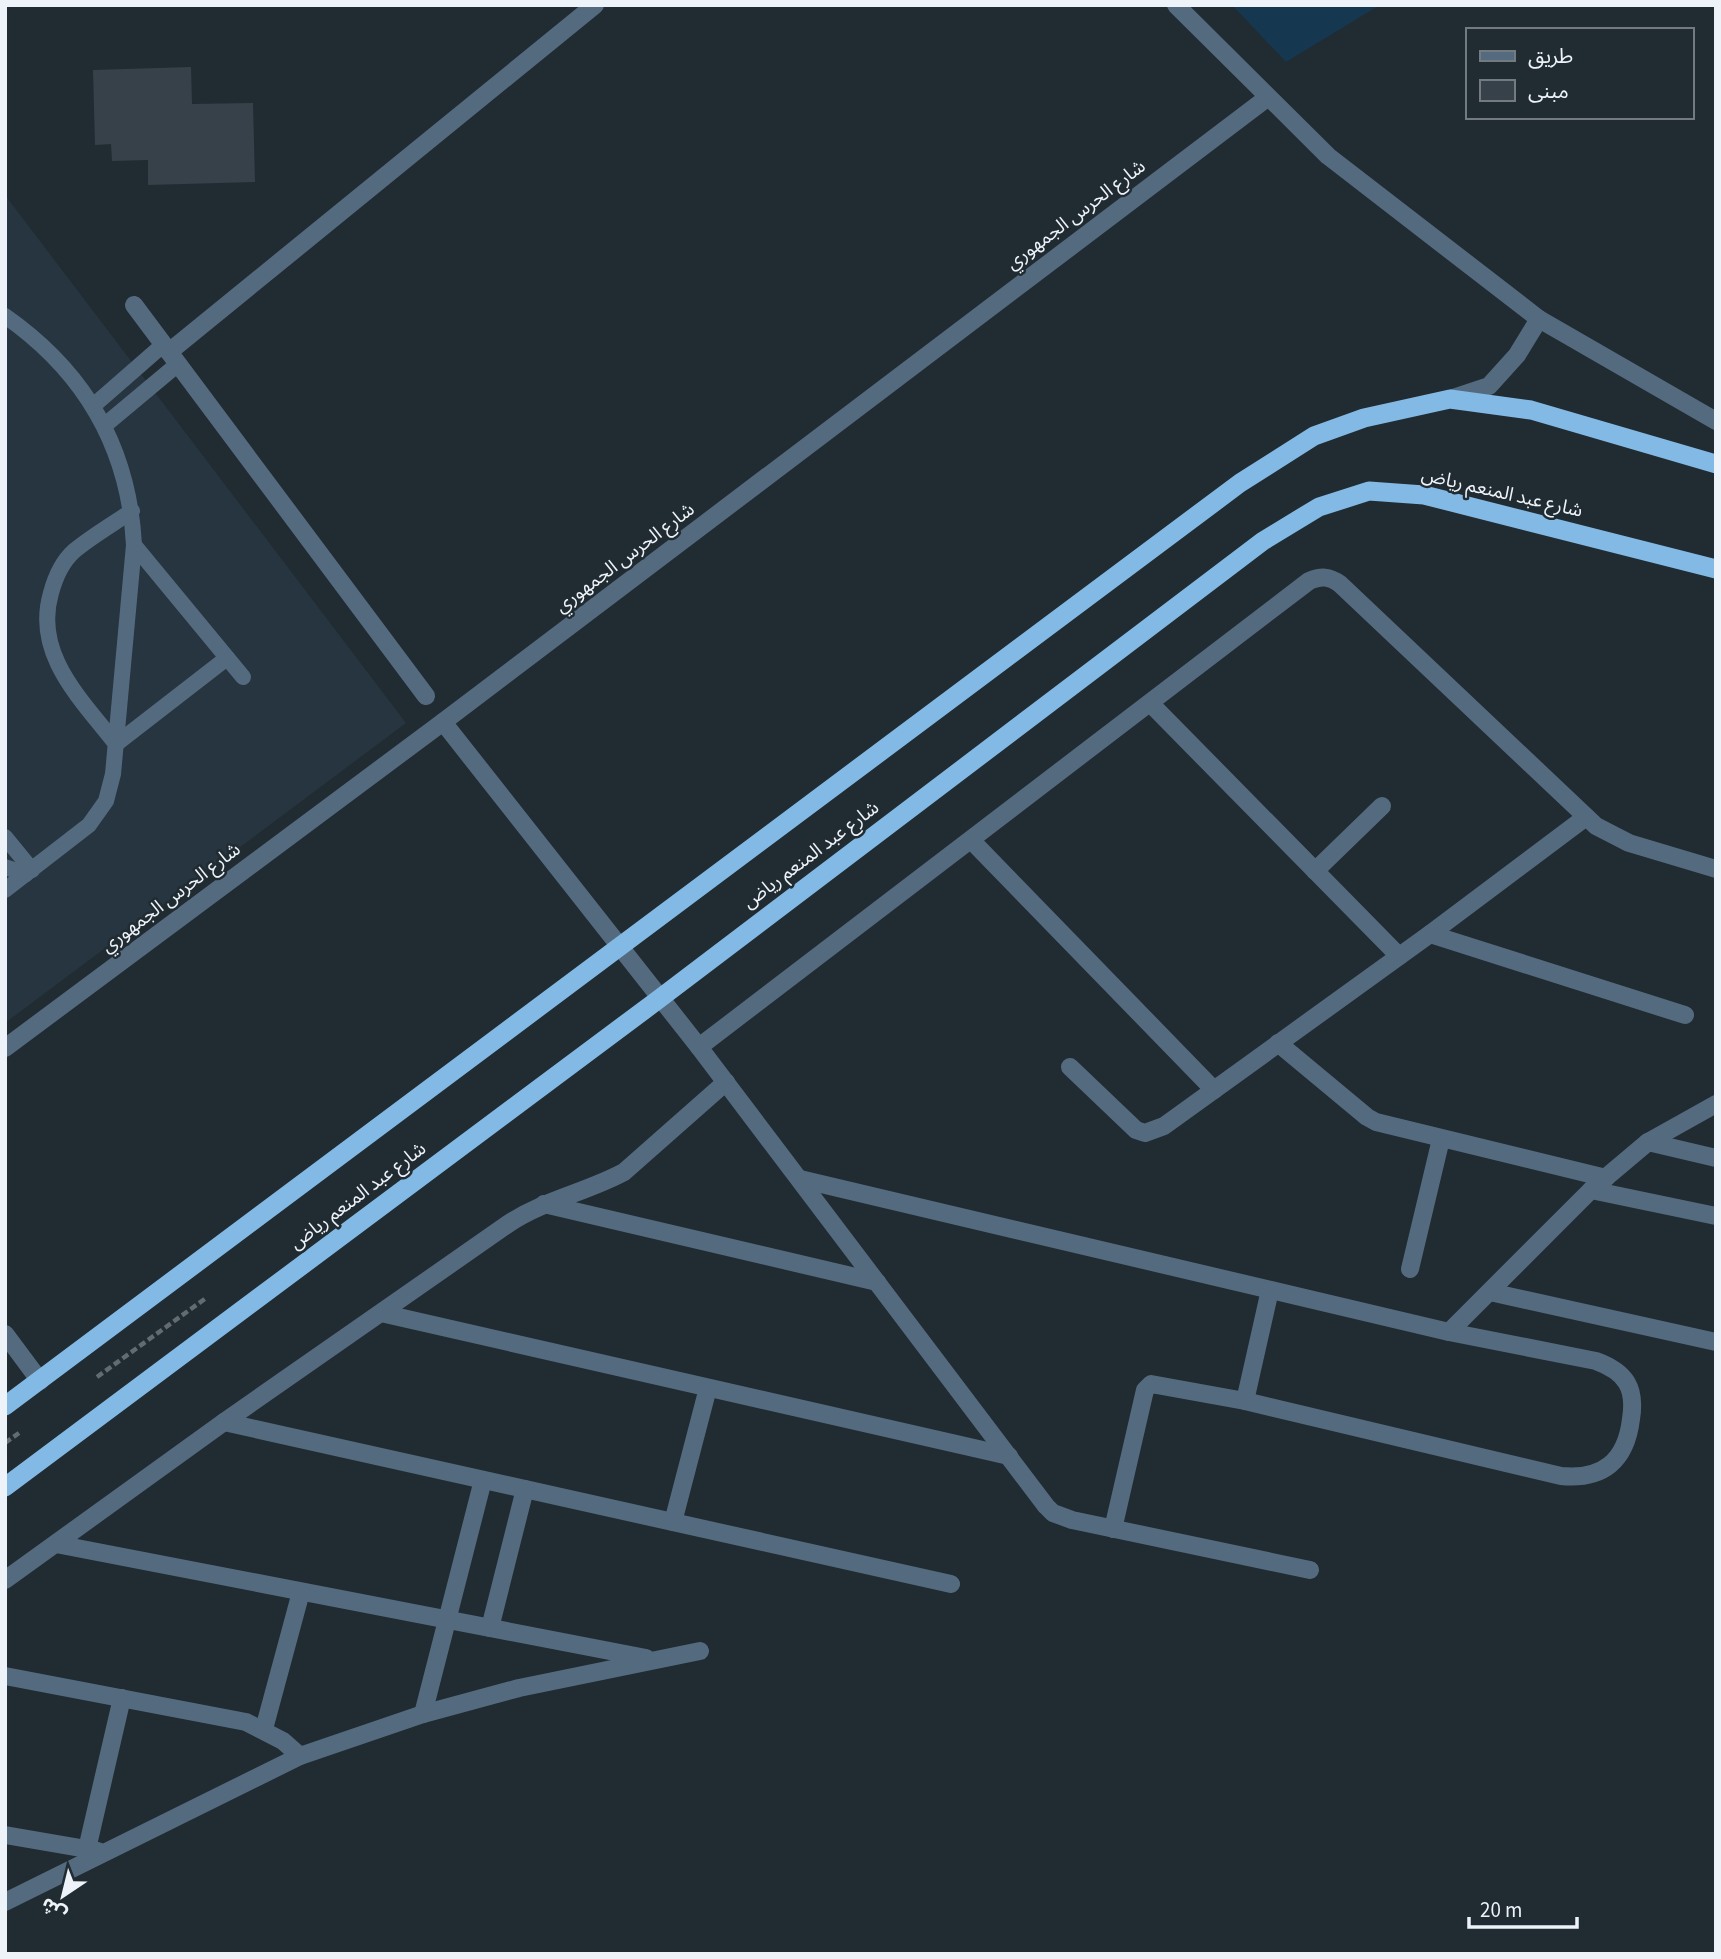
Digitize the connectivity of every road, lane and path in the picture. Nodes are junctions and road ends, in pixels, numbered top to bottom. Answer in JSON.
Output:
{"nodes":[{"id":1,"x":595,"y":5,"type":"edge"},
{"id":2,"x":1176,"y":5,"type":"edge"},
{"id":3,"x":1266,"y":97,"type":"junction"},
{"id":4,"x":134,"y":304,"type":"dead end"},
{"id":5,"x":5,"y":316,"type":"edge"},
{"id":6,"x":1539,"y":319,"type":"junction"},
{"id":7,"x":170,"y":353,"type":"junction"},
{"id":8,"x":1450,"y":399,"type":"junction"},
{"id":9,"x":93,"y":406,"type":"junction"},
{"id":10,"x":1716,"y":421,"type":"edge"},
{"id":11,"x":105,"y":425,"type":"junction"},
{"id":12,"x":1716,"y":464,"type":"edge"},
{"id":13,"x":132,"y":511,"type":"junction"},
{"id":14,"x":134,"y":545,"type":"junction"},
{"id":15,"x":1716,"y":569,"type":"edge"},
{"id":16,"x":227,"y":658,"type":"junction"},
{"id":17,"x":243,"y":677,"type":"dead end"},
{"id":18,"x":426,"y":696,"type":"dead end"},
{"id":19,"x":1150,"y":703,"type":"junction"},
{"id":20,"x":443,"y":722,"type":"junction"},
{"id":21,"x":116,"y":744,"type":"junction"},
{"id":22,"x":1382,"y":806,"type":"dead end"},
{"id":23,"x":1586,"y":817,"type":"junction"},
{"id":24,"x":5,"y":837,"type":"edge"},
{"id":25,"x":971,"y":841,"type":"junction"},
{"id":26,"x":5,"y":867,"type":"edge"},
{"id":27,"x":1716,"y":869,"type":"edge"},
{"id":28,"x":1315,"y":871,"type":"junction"},
{"id":29,"x":29,"y":872,"type":"junction"},
{"id":30,"x":5,"y":890,"type":"edge"},
{"id":31,"x":1430,"y":934,"type":"junction"},
{"id":32,"x":620,"y":948,"type":"junction"},
{"id":33,"x":1399,"y":957,"type":"junction"},
{"id":34,"x":659,"y":999,"type":"junction"},
{"id":35,"x":1685,"y":1015,"type":"dead end"},
{"id":36,"x":1278,"y":1043,"type":"junction"},
{"id":37,"x":699,"y":1047,"type":"junction"},
{"id":38,"x":5,"y":1048,"type":"edge"},
{"id":39,"x":1070,"y":1067,"type":"dead end"},
{"id":40,"x":726,"y":1082,"type":"junction"},
{"id":41,"x":1214,"y":1090,"type":"junction"},
{"id":42,"x":1716,"y":1104,"type":"edge"},
{"id":43,"x":1441,"y":1139,"type":"junction"},
{"id":44,"x":1648,"y":1142,"type":"junction"},
{"id":45,"x":1716,"y":1158,"type":"edge"},
{"id":46,"x":1606,"y":1178,"type":"junction"},
{"id":47,"x":800,"y":1179,"type":"junction"},
{"id":48,"x":1591,"y":1190,"type":"junction"},
{"id":49,"x":544,"y":1205,"type":"junction"},
{"id":50,"x":1716,"y":1216,"type":"edge"},
{"id":51,"x":1410,"y":1269,"type":"dead end"},
{"id":52,"x":877,"y":1282,"type":"junction"},
{"id":53,"x":1270,"y":1290,"type":"junction"},
{"id":54,"x":1490,"y":1292,"type":"junction"},
{"id":55,"x":381,"y":1313,"type":"junction"},
{"id":56,"x":1449,"y":1332,"type":"junction"},
{"id":57,"x":5,"y":1334,"type":"edge"},
{"id":58,"x":1716,"y":1342,"type":"edge"},
{"id":59,"x":40,"y":1381,"type":"junction"},
{"id":60,"x":708,"y":1388,"type":"junction"},
{"id":61,"x":1245,"y":1401,"type":"junction"},
{"id":62,"x":5,"y":1406,"type":"edge"},
{"id":63,"x":224,"y":1422,"type":"junction"},
{"id":64,"x":1009,"y":1456,"type":"junction"},
{"id":65,"x":483,"y":1480,"type":"junction"},
{"id":66,"x":5,"y":1487,"type":"edge"},
{"id":67,"x":525,"y":1489,"type":"junction"},
{"id":68,"x":673,"y":1522,"type":"junction"},
{"id":69,"x":1114,"y":1529,"type":"junction"},
{"id":70,"x":56,"y":1544,"type":"junction"},
{"id":71,"x":1310,"y":1570,"type":"dead end"},
{"id":72,"x":5,"y":1580,"type":"edge"},
{"id":73,"x":951,"y":1584,"type":"dead end"},
{"id":74,"x":301,"y":1592,"type":"junction"},
{"id":75,"x":448,"y":1620,"type":"junction"},
{"id":76,"x":490,"y":1628,"type":"junction"},
{"id":77,"x":700,"y":1651,"type":"dead end"},
{"id":78,"x":656,"y":1660,"type":"junction"},
{"id":79,"x":5,"y":1676,"type":"edge"},
{"id":80,"x":122,"y":1698,"type":"junction"},
{"id":81,"x":423,"y":1714,"type":"junction"},
{"id":82,"x":264,"y":1729,"type":"junction"},
{"id":83,"x":300,"y":1756,"type":"junction"},
{"id":84,"x":5,"y":1835,"type":"edge"},
{"id":85,"x":87,"y":1849,"type":"junction"},
{"id":86,"x":105,"y":1853,"type":"junction"},
{"id":87,"x":5,"y":1902,"type":"edge"}],
"edges":[{"from":1,"to":7,"type":"street"},
{"from":2,"to":3,"type":"street"},
{"from":3,"to":6,"type":"street"},
{"from":3,"to":20,"type":"street","name":"شارع الحرس الجمهوري"},
{"from":4,"to":7,"type":"street"},
{"from":5,"to":9,"type":"lane"},
{"from":6,"to":8,"type":"street"},
{"from":6,"to":10,"type":"street"},
{"from":7,"to":9,"type":"lane"},
{"from":7,"to":11,"type":"lane"},
{"from":7,"to":18,"type":"street"},
{"from":8,"to":12,"type":"highway","name":"شارع عبد المنعم رياض"},
{"from":8,"to":32,"type":"highway","name":"شارع عبد المنعم رياض"},
{"from":9,"to":11,"type":"lane"},
{"from":11,"to":13,"type":"lane"},
{"from":13,"to":14,"type":"lane"},
{"from":13,"to":21,"type":"lane"},
{"from":14,"to":16,"type":"lane"},
{"from":14,"to":21,"type":"lane"},
{"from":15,"to":34,"type":"highway","name":"شارع عبد المنعم رياض"},
{"from":16,"to":17,"type":"lane"},
{"from":16,"to":21,"type":"lane"},
{"from":19,"to":23,"type":"street"},
{"from":19,"to":25,"type":"street"},
{"from":19,"to":28,"type":"street"},
{"from":20,"to":32,"type":"street"},
{"from":20,"to":38,"type":"street","name":"شارع الحرس الجمهوري"},
{"from":21,"to":29,"type":"lane"},
{"from":22,"to":28,"type":"street"},
{"from":23,"to":27,"type":"street"},
{"from":23,"to":31,"type":"street"},
{"from":24,"to":29,"type":"lane"},
{"from":25,"to":37,"type":"street"},
{"from":25,"to":41,"type":"street"},
{"from":26,"to":29,"type":"lane"},
{"from":28,"to":33,"type":"street"},
{"from":29,"to":30,"type":"lane"},
{"from":31,"to":33,"type":"street"},
{"from":31,"to":35,"type":"street"},
{"from":32,"to":34,"type":"street"},
{"from":32,"to":59,"type":"highway","name":"شارع عبد المنعم رياض"},
{"from":33,"to":36,"type":"street"},
{"from":34,"to":37,"type":"street"},
{"from":34,"to":66,"type":"highway","name":"شارع عبد المنعم رياض"},
{"from":36,"to":41,"type":"street"},
{"from":36,"to":43,"type":"street"},
{"from":37,"to":40,"type":"street"},
{"from":39,"to":41,"type":"street"},
{"from":40,"to":47,"type":"street"},
{"from":40,"to":49,"type":"street"},
{"from":42,"to":44,"type":"street"},
{"from":43,"to":46,"type":"street"},
{"from":43,"to":51,"type":"street"},
{"from":44,"to":45,"type":"street"},
{"from":44,"to":46,"type":"street"},
{"from":46,"to":48,"type":"street"},
{"from":47,"to":52,"type":"street"},
{"from":47,"to":53,"type":"street"},
{"from":48,"to":50,"type":"street"},
{"from":48,"to":54,"type":"street"},
{"from":49,"to":52,"type":"street"},
{"from":49,"to":55,"type":"street"},
{"from":52,"to":64,"type":"street"},
{"from":53,"to":56,"type":"street"},
{"from":53,"to":61,"type":"street"},
{"from":54,"to":56,"type":"street"},
{"from":54,"to":58,"type":"street"},
{"from":55,"to":60,"type":"street"},
{"from":55,"to":63,"type":"street"},
{"from":56,"to":61,"type":"street"},
{"from":57,"to":59,"type":"street"},
{"from":59,"to":62,"type":"highway","name":"شارع عبد المنعم رياض"},
{"from":60,"to":64,"type":"street"},
{"from":60,"to":68,"type":"street"},
{"from":61,"to":69,"type":"street"},
{"from":63,"to":65,"type":"street"},
{"from":63,"to":70,"type":"street"},
{"from":64,"to":69,"type":"street"},
{"from":65,"to":67,"type":"street"},
{"from":65,"to":75,"type":"street"},
{"from":67,"to":68,"type":"street"},
{"from":67,"to":76,"type":"street"},
{"from":68,"to":73,"type":"street"},
{"from":69,"to":71,"type":"street"},
{"from":70,"to":72,"type":"street"},
{"from":70,"to":74,"type":"street"},
{"from":74,"to":75,"type":"street"},
{"from":74,"to":82,"type":"street"},
{"from":75,"to":76,"type":"street"},
{"from":75,"to":81,"type":"street"},
{"from":76,"to":78,"type":"street"},
{"from":77,"to":78,"type":"street"},
{"from":78,"to":81,"type":"street"},
{"from":79,"to":80,"type":"street"},
{"from":80,"to":82,"type":"street"},
{"from":80,"to":85,"type":"street"},
{"from":81,"to":83,"type":"street"},
{"from":82,"to":83,"type":"street"},
{"from":83,"to":86,"type":"street"},
{"from":84,"to":85,"type":"street"},
{"from":85,"to":86,"type":"street"},
{"from":86,"to":87,"type":"street"}]}
